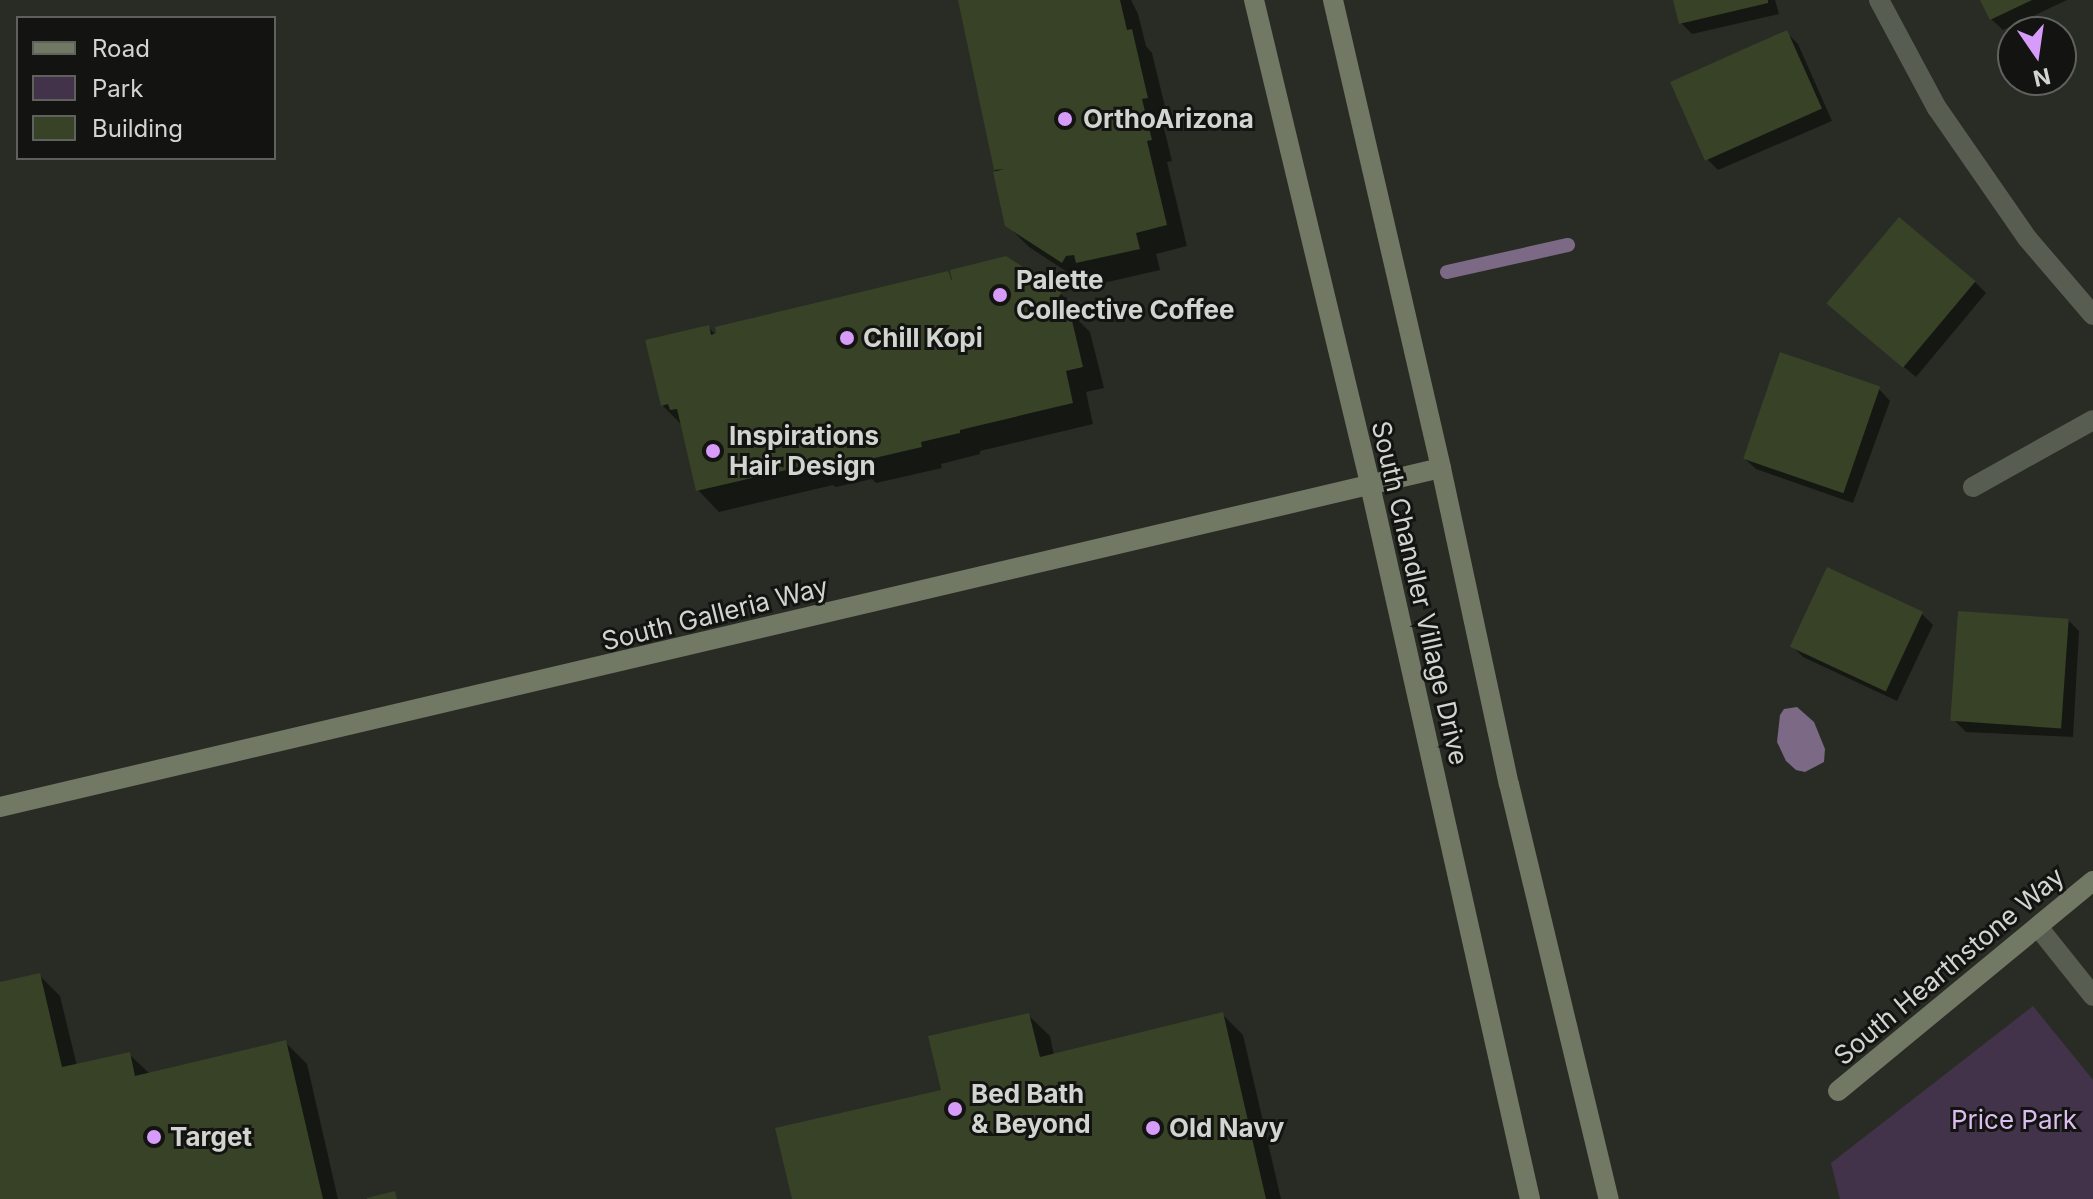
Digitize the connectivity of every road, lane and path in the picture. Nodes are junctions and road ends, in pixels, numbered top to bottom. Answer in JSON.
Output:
{"nodes":[{"id":1,"x":1254,"y":0,"type":"edge"},
{"id":2,"x":1333,"y":0,"type":"edge"},
{"id":3,"x":1879,"y":0,"type":"edge"},
{"id":4,"x":2093,"y":315,"type":"edge"},
{"id":5,"x":2093,"y":420,"type":"edge"},
{"id":6,"x":1441,"y":468,"type":"junction"},
{"id":7,"x":1370,"y":485,"type":"junction"},
{"id":8,"x":1973,"y":487,"type":"dead end"},
{"id":9,"x":0,"y":807,"type":"edge"},
{"id":10,"x":2093,"y":881,"type":"edge"},
{"id":11,"x":2038,"y":927,"type":"junction"},
{"id":12,"x":2093,"y":996,"type":"edge"},
{"id":13,"x":1838,"y":1091,"type":"dead end"},
{"id":14,"x":1530,"y":1199,"type":"edge"},
{"id":15,"x":1609,"y":1199,"type":"edge"}],
"edges":[{"from":1,"to":7,"type":"street","name":"South Chandler Village Drive"},
{"from":2,"to":6,"type":"street","name":"South Chandler Village Drive"},
{"from":3,"to":4,"type":"street"},
{"from":5,"to":8,"type":"street"},
{"from":6,"to":7,"type":"street","name":"South Galleria Way"},
{"from":6,"to":15,"type":"street","name":"South Chandler Village Drive"},
{"from":7,"to":9,"type":"street","name":"South Galleria Way"},
{"from":7,"to":14,"type":"street","name":"South Chandler Village Drive"},
{"from":10,"to":11,"type":"street","name":"South Hearthstone Way"},
{"from":11,"to":12,"type":"street"},
{"from":11,"to":13,"type":"street","name":"South Hearthstone Way"}]}
